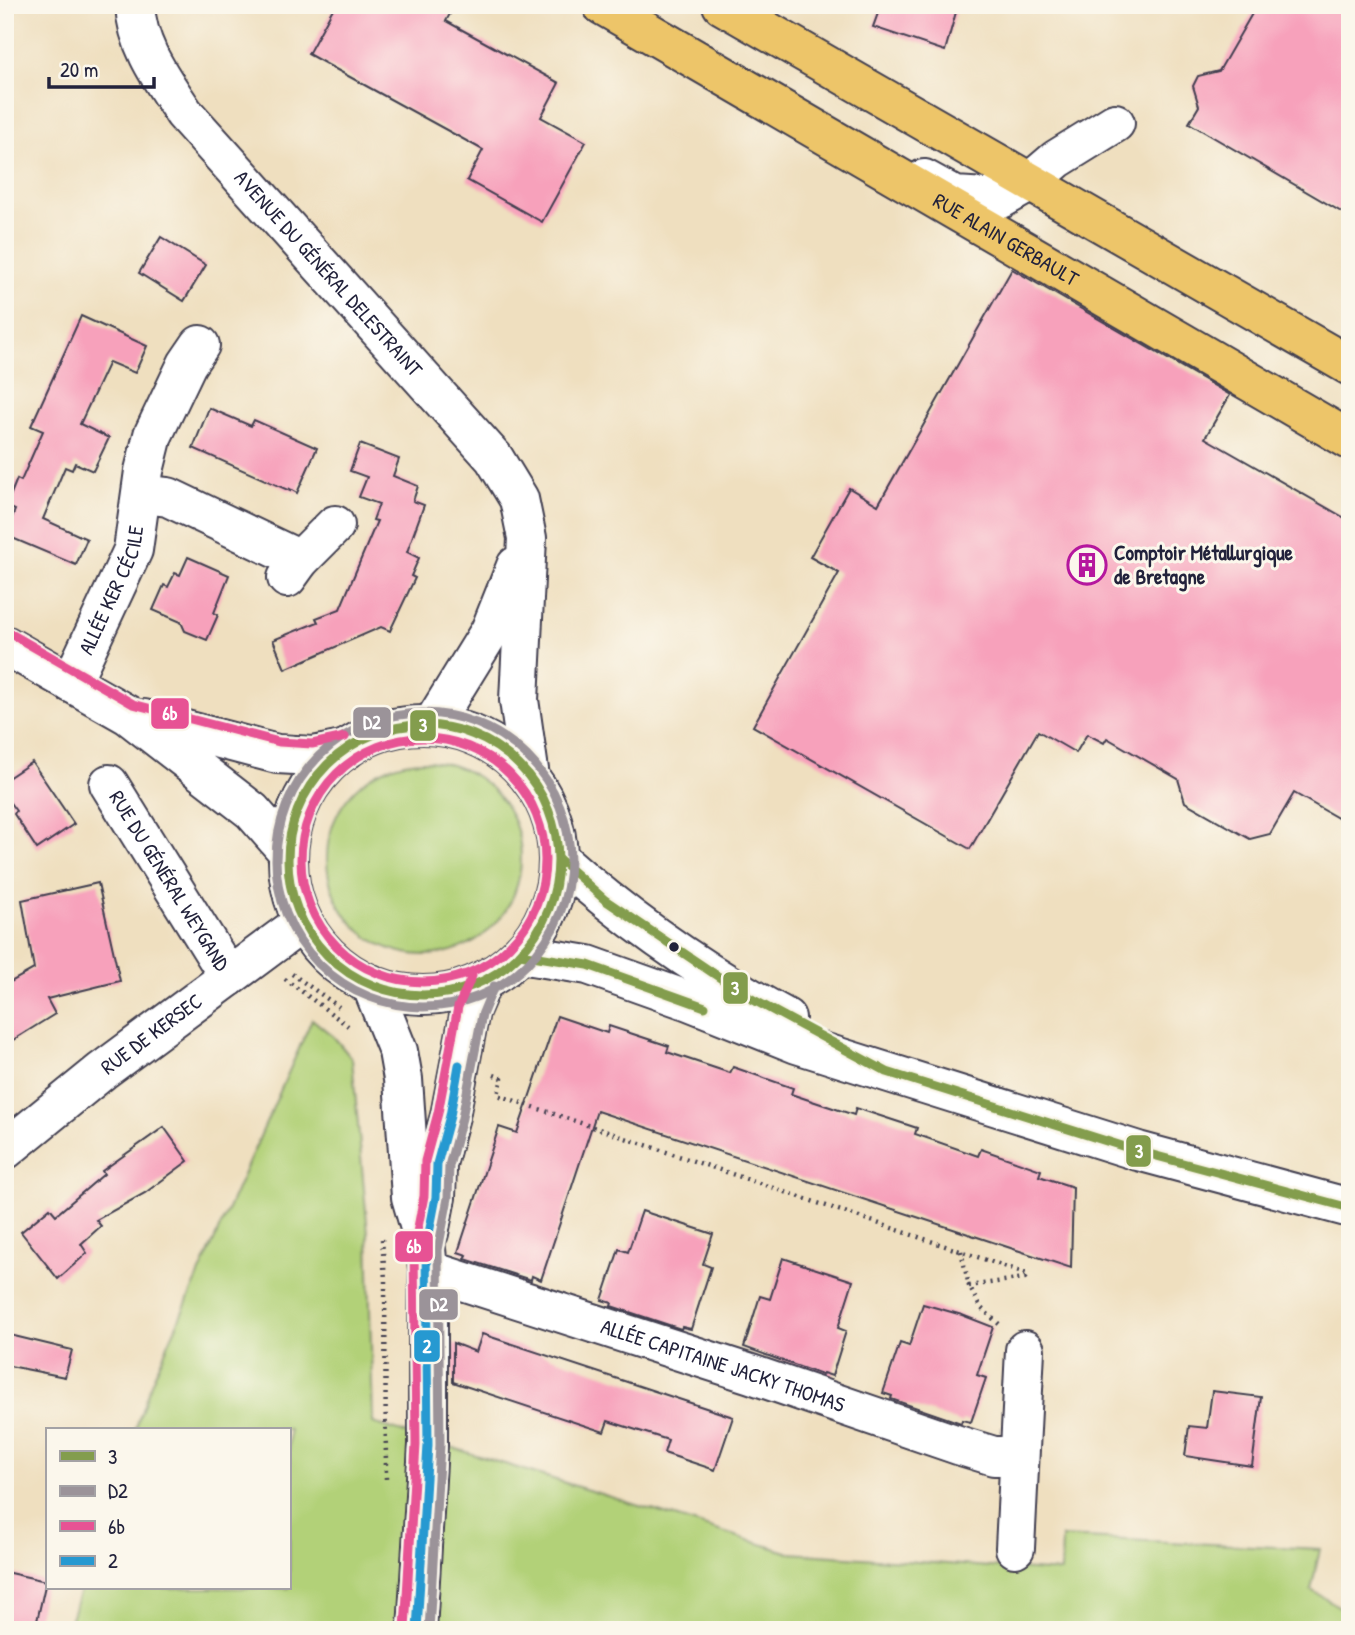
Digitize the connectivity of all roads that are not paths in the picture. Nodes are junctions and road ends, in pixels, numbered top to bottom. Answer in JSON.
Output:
{"nodes":[{"id":1,"x":135,"y":5,"type":"edge"},
{"id":2,"x":602,"y":5,"type":"edge"},
{"id":3,"x":722,"y":5,"type":"edge"},
{"id":4,"x":663,"y":40,"type":"junction"},
{"id":5,"x":1115,"y":123,"type":"dead end"},
{"id":6,"x":1029,"y":183,"type":"junction"},
{"id":7,"x":200,"y":345,"type":"dead end"},
{"id":8,"x":1350,"y":366,"type":"edge"},
{"id":9,"x":1350,"y":440,"type":"edge"},
{"id":10,"x":142,"y":494,"type":"junction"},
{"id":11,"x":335,"y":525,"type":"dead end"},
{"id":12,"x":527,"y":538,"type":"junction"},
{"id":13,"x":5,"y":645,"type":"edge"},
{"id":14,"x":71,"y":683,"type":"junction"},
{"id":15,"x":128,"y":715,"type":"junction"},
{"id":16,"x":432,"y":725,"type":"junction"},
{"id":17,"x":346,"y":749,"type":"junction"},
{"id":18,"x":530,"y":777,"type":"junction"},
{"id":19,"x":109,"y":783,"type":"dead end"},
{"id":20,"x":288,"y":852,"type":"junction"},
{"id":21,"x":559,"y":859,"type":"junction"},
{"id":22,"x":303,"y":922,"type":"junction"},
{"id":23,"x":520,"y":954,"type":"junction"},
{"id":24,"x":229,"y":977,"type":"junction"},
{"id":25,"x":483,"y":981,"type":"junction"},
{"id":26,"x":360,"y":1000,"type":"junction"},
{"id":27,"x":887,"y":1072,"type":"junction"},
{"id":28,"x":5,"y":1150,"type":"edge"},
{"id":29,"x":1350,"y":1208,"type":"edge"},
{"id":30,"x":427,"y":1259,"type":"junction"},
{"id":31,"x":1025,"y":1350,"type":"road end"},
{"id":32,"x":1019,"y":1456,"type":"junction"},
{"id":33,"x":1015,"y":1548,"type":"dead end"},
{"id":34,"x":417,"y":1630,"type":"edge"}],
"edges":[{"from":1,"to":12,"type":"street","name":"AVENUE DU GÉNÉRAL DELESTRAINT"},
{"from":2,"to":4,"type":"main road","name":"RUE ALAIN GERBAULT"},
{"from":3,"to":6,"type":"main road"},
{"from":4,"to":6,"type":"street","name":"RUE ALAIN GERBAULT"},
{"from":4,"to":9,"type":"main road","name":"RUE ALAIN GERBAULT"},
{"from":5,"to":6,"type":"street","name":"RUE ALAIN GERBAULT"},
{"from":6,"to":8,"type":"main road"},
{"from":7,"to":10,"type":"street","name":"ALLÉE KER CÉCILE"},
{"from":10,"to":11,"type":"street"},
{"from":10,"to":14,"type":"street","name":"ALLÉE KER CÉCILE"},
{"from":12,"to":16,"type":"street"},
{"from":12,"to":18,"type":"street","name":"AVENUE DU GÉNÉRAL DELESTRAINT"},
{"from":13,"to":14,"type":"street"},
{"from":14,"to":15,"type":"street"},
{"from":15,"to":17,"type":"street"},
{"from":15,"to":20,"type":"street"},
{"from":16,"to":17,"type":"street"},
{"from":16,"to":18,"type":"street"},
{"from":17,"to":20,"type":"street"},
{"from":18,"to":21,"type":"street"},
{"from":19,"to":24,"type":"street","name":"RUE DU GÉNÉRAL WEYGAND"},
{"from":20,"to":22,"type":"street"},
{"from":21,"to":23,"type":"street"},
{"from":21,"to":27,"type":"street"},
{"from":22,"to":24,"type":"street","name":"RUE DE KERSEC"},
{"from":22,"to":26,"type":"street"},
{"from":23,"to":25,"type":"street"},
{"from":23,"to":27,"type":"street"},
{"from":24,"to":28,"type":"street","name":"RUE DE KERSEC"},
{"from":25,"to":26,"type":"street"},
{"from":25,"to":30,"type":"street"},
{"from":26,"to":30,"type":"street"},
{"from":27,"to":29,"type":"street"},
{"from":30,"to":32,"type":"street","name":"ALLÉE CAPITAINE JACKY THOMAS"},
{"from":30,"to":34,"type":"street"},
{"from":31,"to":32,"type":"street"},
{"from":32,"to":33,"type":"street"}]}
